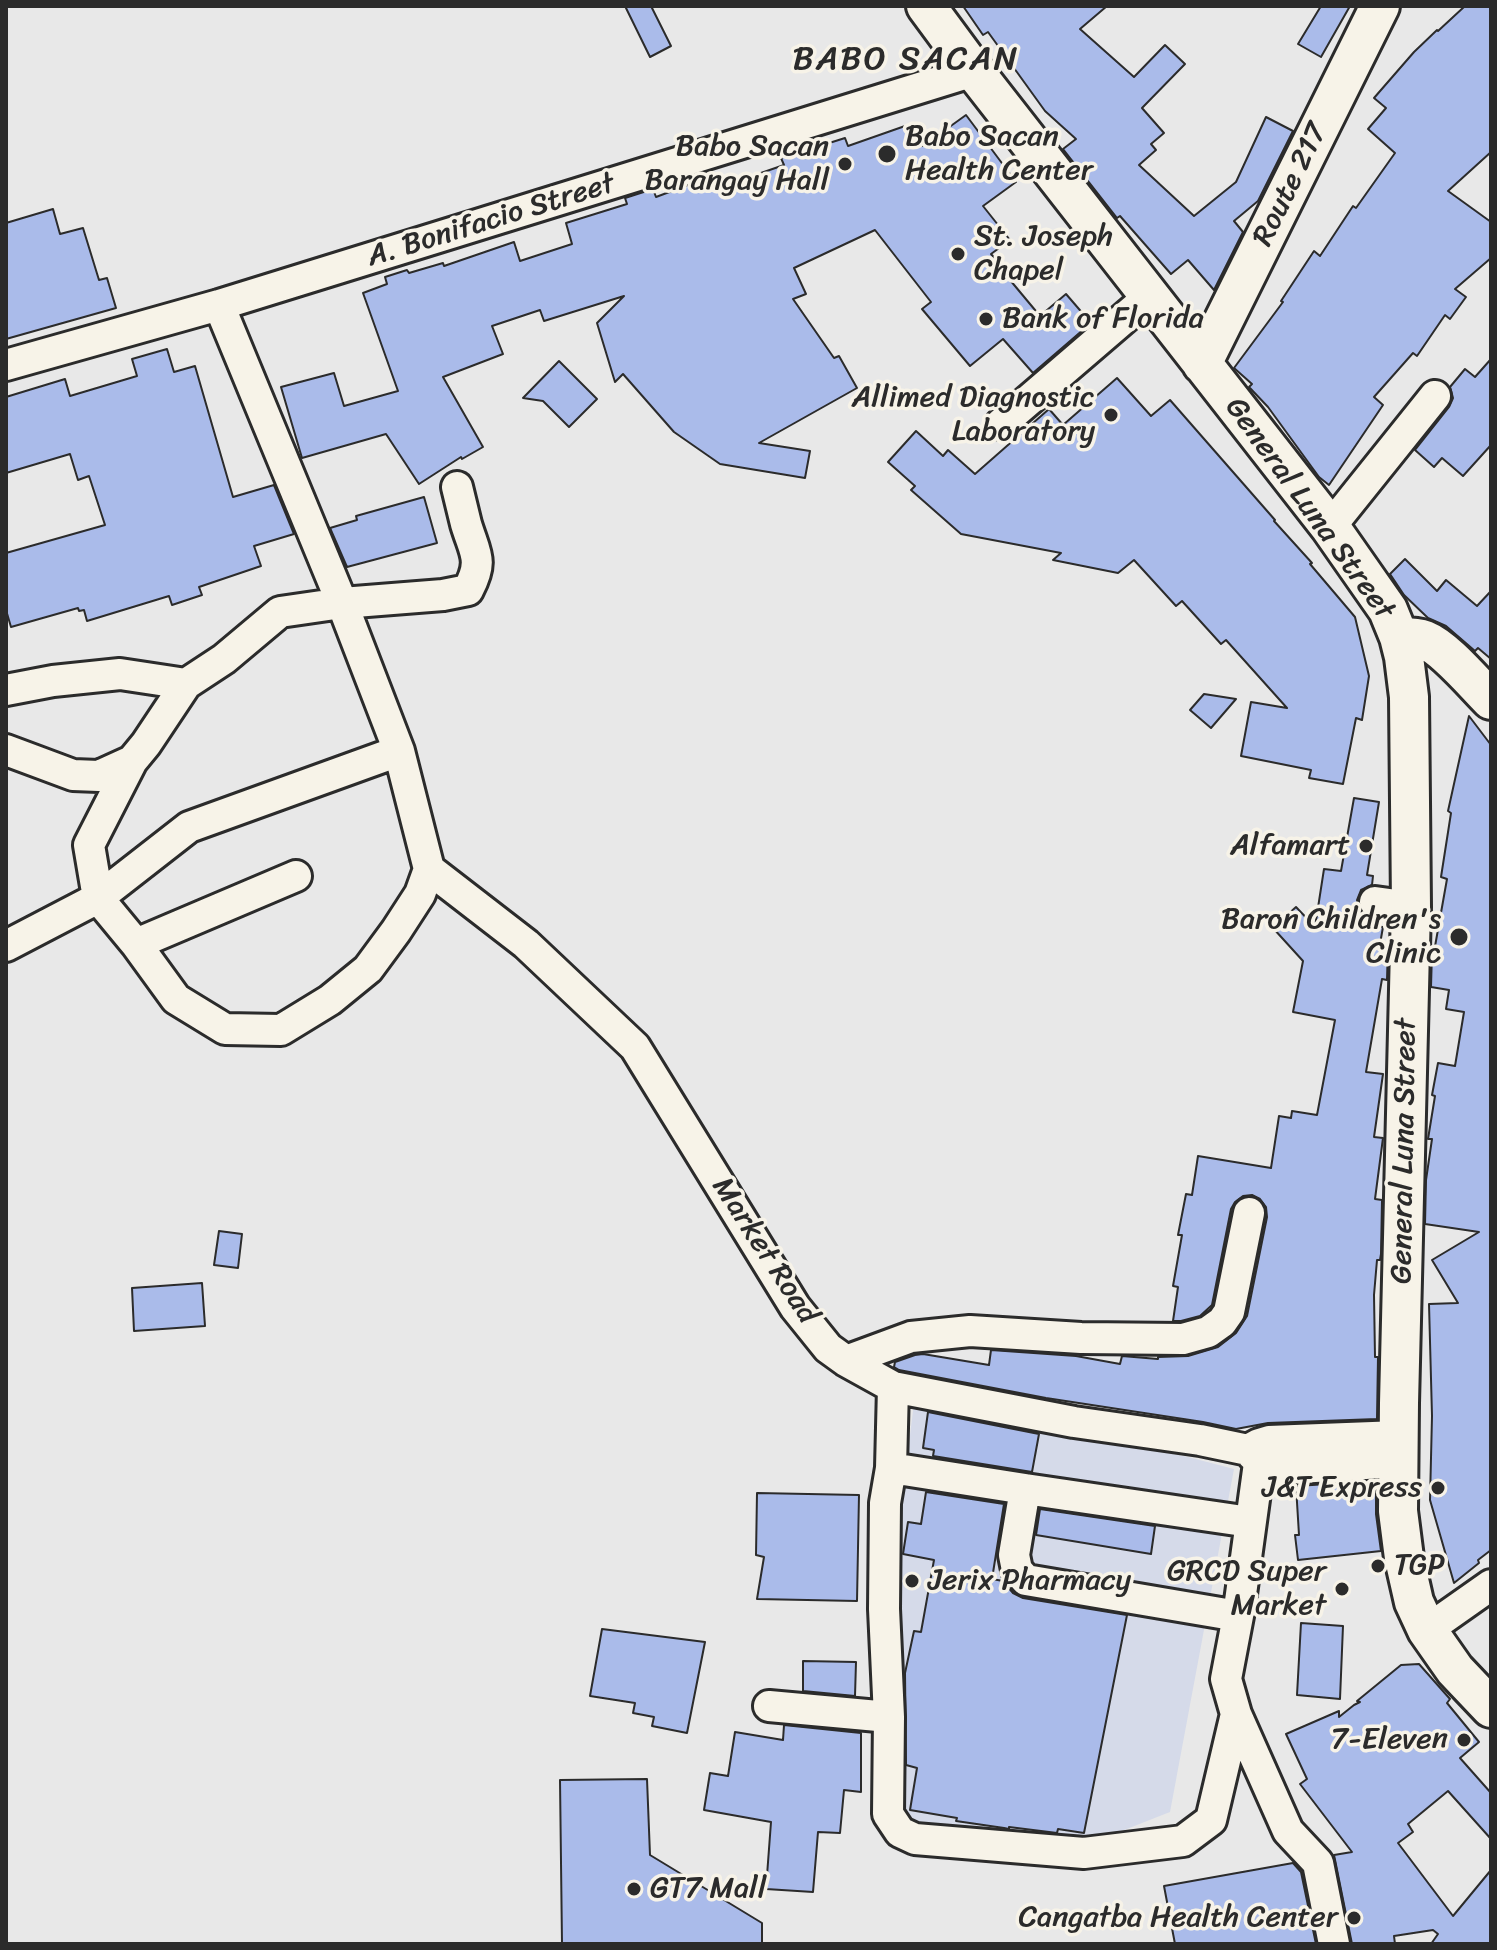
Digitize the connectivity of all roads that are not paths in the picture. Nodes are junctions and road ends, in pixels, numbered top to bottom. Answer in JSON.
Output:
{"nodes":[{"id":1,"x":926,"y":6,"type":"edge"},
{"id":2,"x":1380,"y":6,"type":"edge"},
{"id":3,"x":974,"y":71,"type":"junction"},
{"id":4,"x":1150,"y":296,"type":"junction"},
{"id":5,"x":219,"y":305,"type":"junction"},
{"id":6,"x":1202,"y":364,"type":"junction"},
{"id":7,"x":6,"y":365,"type":"edge"},
{"id":8,"x":1435,"y":396,"type":"dead end"},
{"id":9,"x":1001,"y":424,"type":"dead end"},
{"id":10,"x":457,"y":487,"type":"dead end"},
{"id":11,"x":1330,"y":527,"type":"junction"},
{"id":12,"x":342,"y":603,"type":"junction"},
{"id":13,"x":1399,"y":637,"type":"junction"},
{"id":14,"x":186,"y":684,"type":"junction"},
{"id":15,"x":6,"y":690,"type":"edge"},
{"id":16,"x":1491,"y":700,"type":"edge"},
{"id":17,"x":6,"y":750,"type":"edge"},
{"id":18,"x":399,"y":751,"type":"junction"},
{"id":19,"x":132,"y":761,"type":"junction"},
{"id":20,"x":429,"y":869,"type":"junction"},
{"id":21,"x":296,"y":876,"type":"dead end"},
{"id":22,"x":98,"y":898,"type":"junction"},
{"id":23,"x":136,"y":944,"type":"junction"},
{"id":24,"x":6,"y":946,"type":"edge"},
{"id":25,"x":1249,"y":1213,"type":"dead end"},
{"id":26,"x":846,"y":1361,"type":"junction"},
{"id":27,"x":893,"y":1387,"type":"junction"},
{"id":28,"x":1399,"y":1449,"type":"junction"},
{"id":29,"x":1253,"y":1457,"type":"junction"},
{"id":30,"x":891,"y":1468,"type":"junction"},
{"id":31,"x":1025,"y":1489,"type":"junction"},
{"id":32,"x":1250,"y":1522,"type":"junction"},
{"id":33,"x":1491,"y":1585,"type":"edge"},
{"id":34,"x":1238,"y":1616,"type":"junction"},
{"id":35,"x":1427,"y":1630,"type":"junction"},
{"id":36,"x":769,"y":1706,"type":"dead end"},
{"id":37,"x":1491,"y":1708,"type":"edge"},
{"id":38,"x":1236,"y":1714,"type":"junction"},
{"id":39,"x":889,"y":1717,"type":"junction"},
{"id":40,"x":1334,"y":1944,"type":"edge"}],
"edges":[{"from":1,"to":3,"type":"main road","name":"General Luna Street"},
{"from":2,"to":6,"type":"main road","name":"Route 217"},
{"from":3,"to":4,"type":"main road","name":"General Luna Street"},
{"from":3,"to":5,"type":"street","name":"A. Bonifacio Street"},
{"from":4,"to":6,"type":"main road","name":"General Luna Street"},
{"from":4,"to":9,"type":"street"},
{"from":5,"to":7,"type":"street","name":"A. Bonifacio Street"},
{"from":5,"to":12,"type":"street"},
{"from":6,"to":11,"type":"main road","name":"General Luna Street"},
{"from":8,"to":11,"type":"street"},
{"from":10,"to":12,"type":"street"},
{"from":11,"to":13,"type":"main road","name":"General Luna Street"},
{"from":12,"to":14,"type":"street"},
{"from":12,"to":18,"type":"street"},
{"from":13,"to":16,"type":"main road"},
{"from":13,"to":28,"type":"main road","name":"General Luna Street"},
{"from":14,"to":15,"type":"street"},
{"from":14,"to":19,"type":"street"},
{"from":17,"to":19,"type":"street"},
{"from":18,"to":20,"type":"street"},
{"from":18,"to":22,"type":"street"},
{"from":19,"to":22,"type":"street"},
{"from":20,"to":23,"type":"street"},
{"from":20,"to":26,"type":"street","name":"Market Road"},
{"from":21,"to":23,"type":"street"},
{"from":22,"to":23,"type":"street"},
{"from":22,"to":24,"type":"street"},
{"from":25,"to":26,"type":"street"},
{"from":26,"to":27,"type":"street","name":"Market Road"},
{"from":27,"to":29,"type":"street","name":"Market Road"},
{"from":27,"to":30,"type":"street"},
{"from":28,"to":29,"type":"street","name":"Market Road"},
{"from":28,"to":35,"type":"main road","name":"General Luna Street"},
{"from":29,"to":32,"type":"street"},
{"from":30,"to":31,"type":"street"},
{"from":30,"to":39,"type":"street"},
{"from":31,"to":32,"type":"street"},
{"from":31,"to":34,"type":"street"},
{"from":32,"to":34,"type":"street"},
{"from":33,"to":35,"type":"street"},
{"from":34,"to":38,"type":"street"},
{"from":35,"to":37,"type":"main road","name":"General Luna Street"},
{"from":36,"to":39,"type":"street"},
{"from":38,"to":39,"type":"street"},
{"from":38,"to":40,"type":"street"}]}
